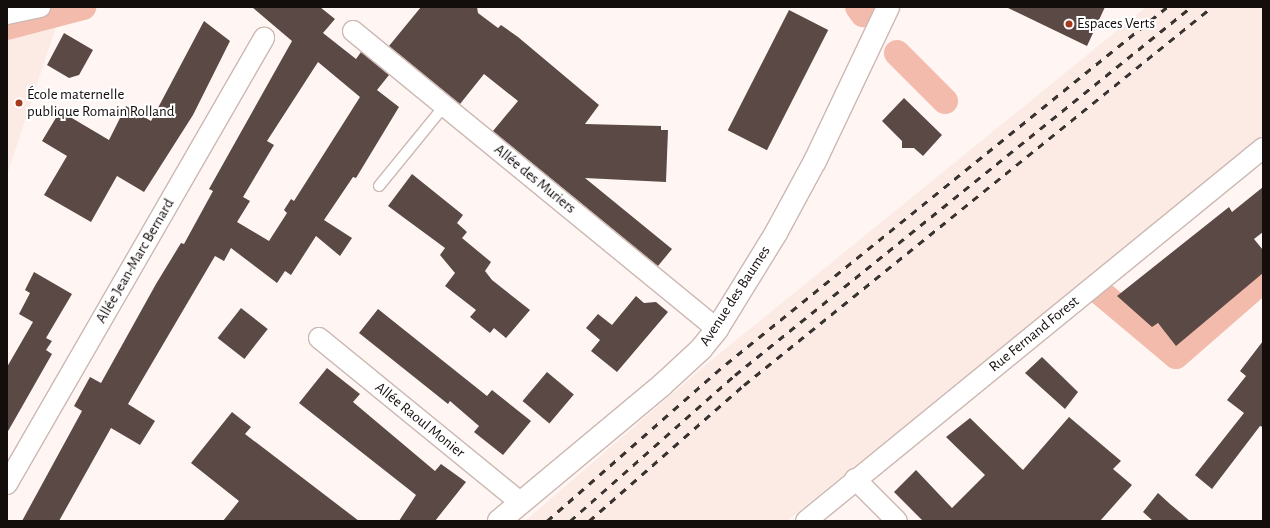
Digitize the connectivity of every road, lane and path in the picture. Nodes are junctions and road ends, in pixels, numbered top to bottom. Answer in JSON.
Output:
{"nodes":[{"id":1,"x":40,"y":7,"type":"edge"},
{"id":2,"x":888,"y":7,"type":"edge"},
{"id":3,"x":7,"y":14,"type":"edge"},
{"id":4,"x":353,"y":31,"type":"dead end"},
{"id":5,"x":264,"y":38,"type":"dead end"},
{"id":6,"x":445,"y":105,"type":"junction"},
{"id":7,"x":1263,"y":148,"type":"edge"},
{"id":8,"x":379,"y":186,"type":"dead end"},
{"id":9,"x":717,"y":329,"type":"junction"},
{"id":10,"x":319,"y":338,"type":"dead end"},
{"id":11,"x":855,"y":479,"type":"junction"},
{"id":12,"x":7,"y":484,"type":"edge"},
{"id":13,"x":520,"y":502,"type":"junction"},
{"id":14,"x":499,"y":521,"type":"edge"},
{"id":15,"x":806,"y":521,"type":"edge"},
{"id":16,"x":897,"y":521,"type":"edge"}],
"edges":[{"from":1,"to":3,"type":"street"},
{"from":2,"to":9,"type":"street","name":"Avenue des Baumes"},
{"from":4,"to":6,"type":"street","name":"Allée des Muriers"},
{"from":5,"to":12,"type":"street","name":"Allée Jean-Marc Bernard"},
{"from":6,"to":8,"type":"lane"},
{"from":6,"to":9,"type":"street","name":"Allée des Muriers"},
{"from":7,"to":11,"type":"street","name":"Rue Fernand Forest"},
{"from":9,"to":13,"type":"street","name":"Avenue des Baumes"},
{"from":10,"to":13,"type":"street","name":"Allée Raoul Monier"},
{"from":11,"to":15,"type":"street","name":"Rue Fernand Forest"},
{"from":11,"to":16,"type":"street"},
{"from":13,"to":14,"type":"street","name":"Avenue des Baumes"}]}
